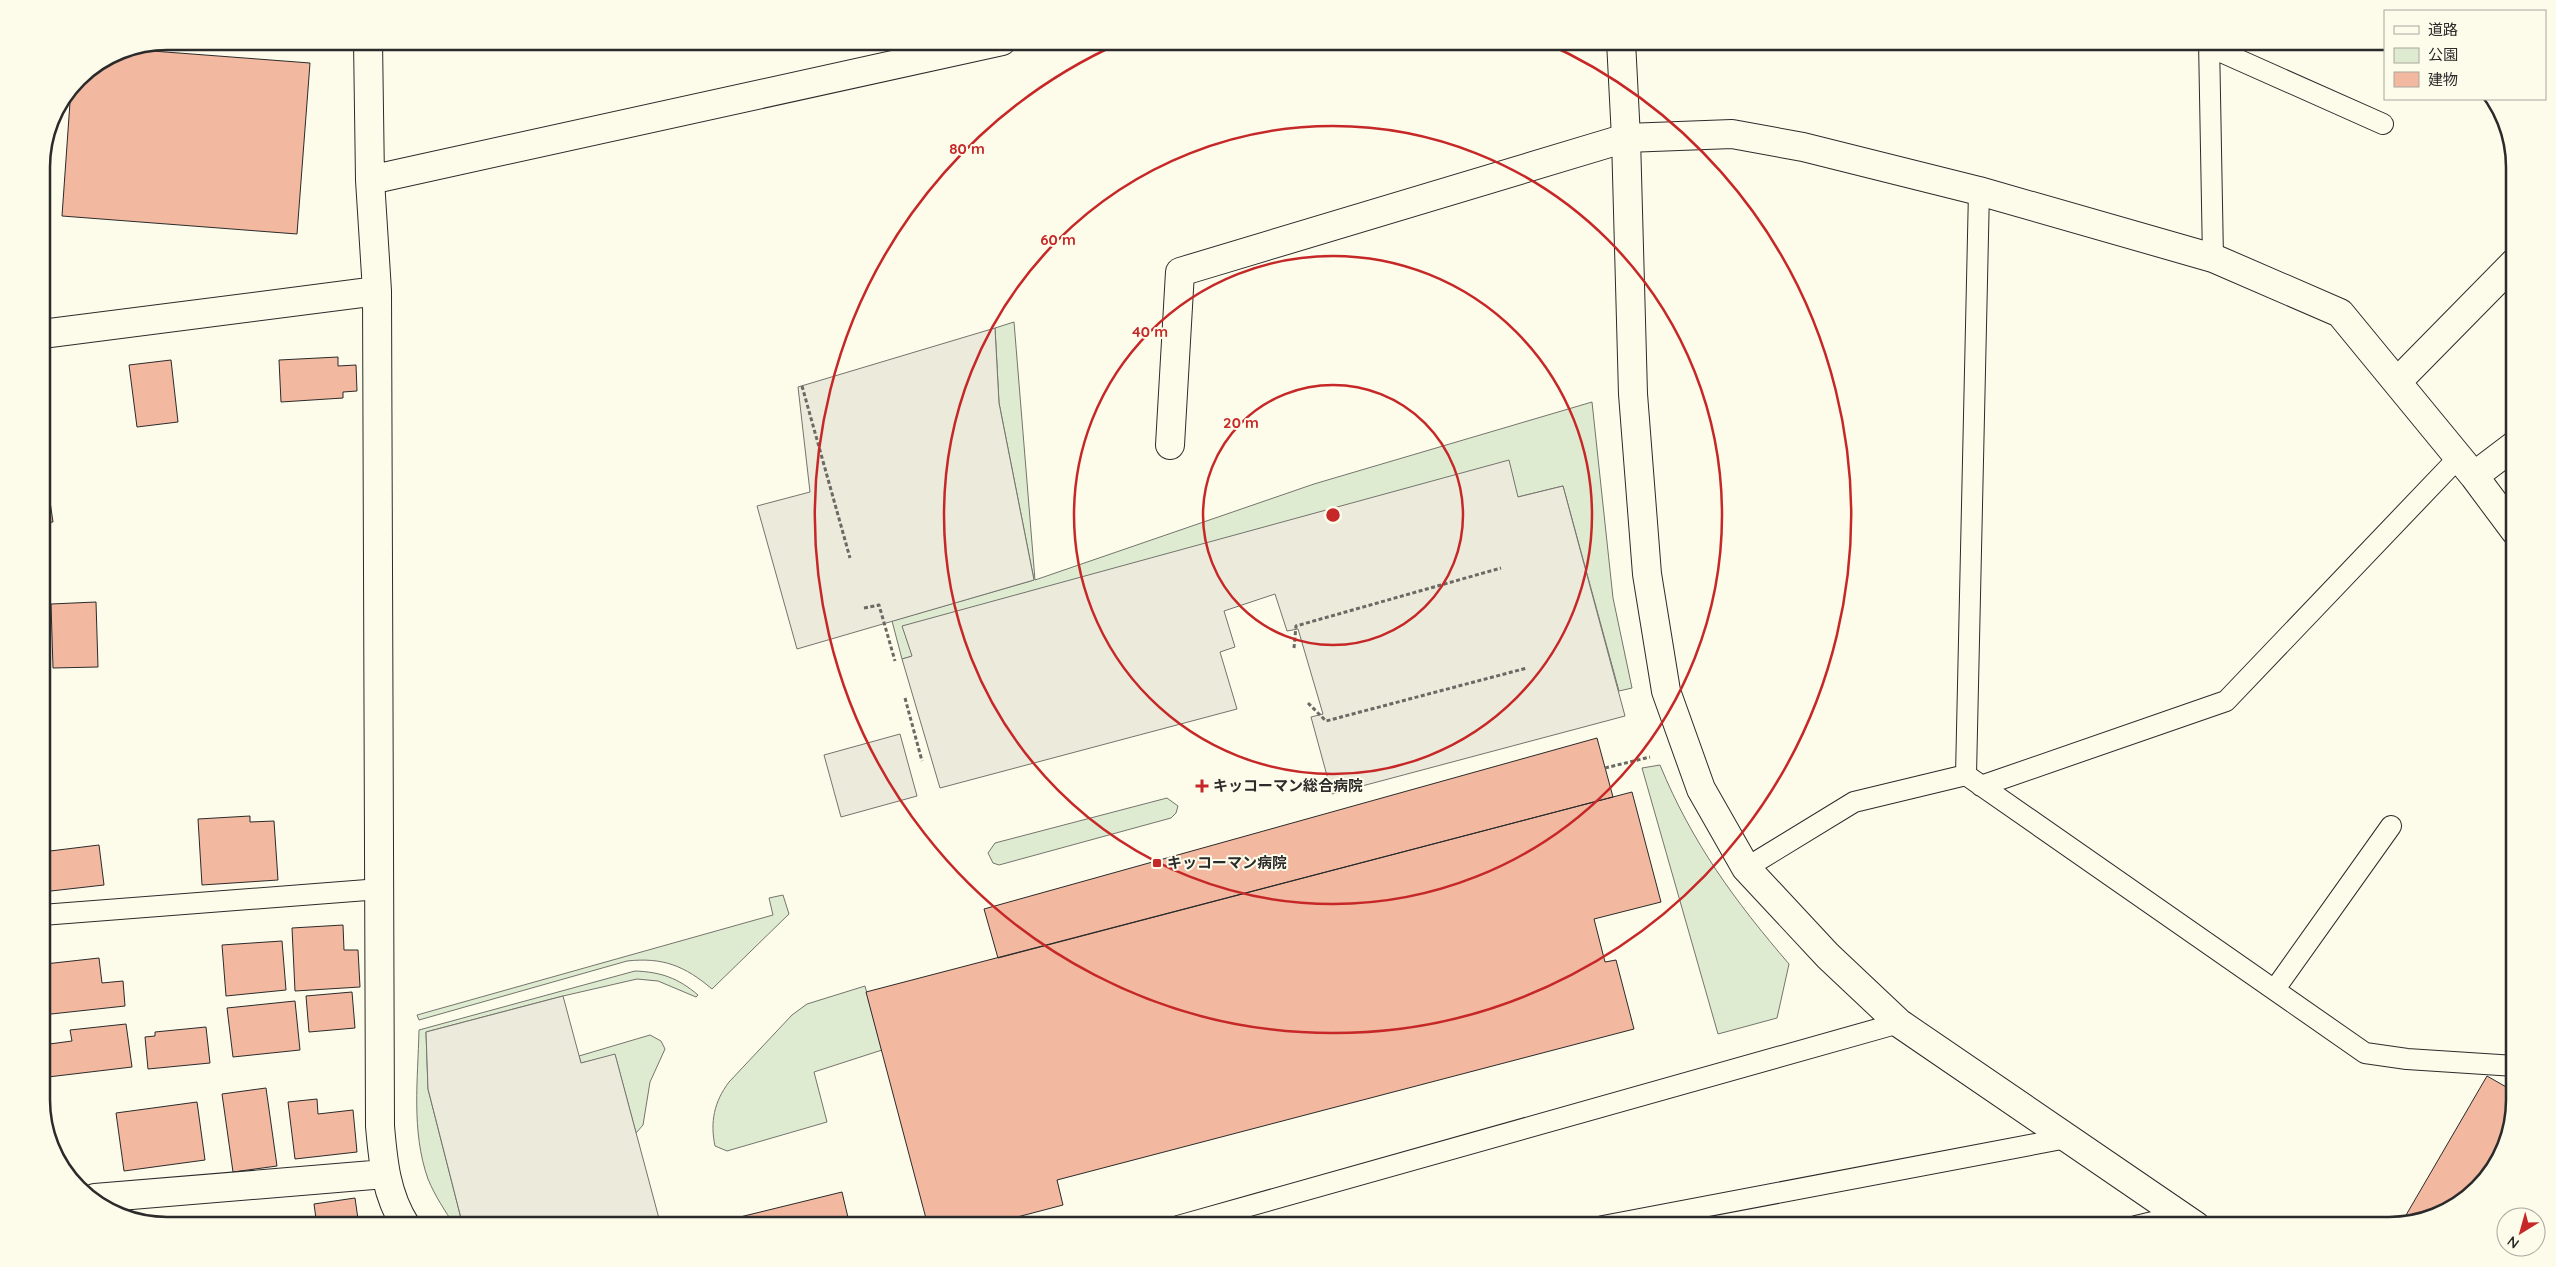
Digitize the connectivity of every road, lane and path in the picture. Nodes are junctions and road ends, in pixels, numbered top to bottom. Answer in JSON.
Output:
{"nodes":[{"id":1,"x":368,"y":50,"type":"edge"},
{"id":2,"x":961,"y":50,"type":"edge"},
{"id":3,"x":1621,"y":50,"type":"edge"},
{"id":4,"x":2210,"y":50,"type":"edge"},
{"id":5,"x":2223,"y":50,"type":"edge"},
{"id":6,"x":2383,"y":124,"type":"dead end"},
{"id":7,"x":1626,"y":138,"type":"junction"},
{"id":8,"x":370,"y":180,"type":"junction"},
{"id":9,"x":1978,"y":191,"type":"junction"},
{"id":10,"x":2213,"y":258,"type":"junction"},
{"id":11,"x":2506,"y":270,"type":"edge"},
{"id":12,"x":377,"y":291,"type":"junction"},
{"id":13,"x":50,"y":333,"type":"edge"},
{"id":14,"x":2398,"y":382,"type":"junction"},
{"id":15,"x":802,"y":386,"type":"dead end"},
{"id":16,"x":1170,"y":445,"type":"dead end"},
{"id":17,"x":2506,"y":449,"type":"edge"},
{"id":18,"x":2467,"y":466,"type":"junction"},
{"id":19,"x":2506,"y":519,"type":"edge"},
{"id":20,"x":850,"y":558,"type":"dead end"},
{"id":21,"x":1501,"y":568,"type":"dead end"},
{"id":22,"x":864,"y":608,"type":"dead end"},
{"id":23,"x":1294,"y":648,"type":"dead end"},
{"id":24,"x":894,"y":661,"type":"dead end"},
{"id":25,"x":1527,"y":668,"type":"dead end"},
{"id":26,"x":905,"y":698,"type":"dead end"},
{"id":27,"x":1308,"y":703,"type":"dead end"},
{"id":28,"x":1653,"y":756,"type":"dead end"},
{"id":29,"x":922,"y":761,"type":"dead end"},
{"id":30,"x":1605,"y":768,"type":"dead end"},
{"id":31,"x":1974,"y":781,"type":"junction"},
{"id":32,"x":2391,"y":826,"type":"dead end"},
{"id":33,"x":1746,"y":868,"type":"junction"},
{"id":34,"x":380,"y":889,"type":"junction"},
{"id":35,"x":50,"y":914,"type":"edge"},
{"id":36,"x":2275,"y":989,"type":"junction"},
{"id":37,"x":1899,"y":1023,"type":"junction"},
{"id":38,"x":2506,"y":1065,"type":"edge"},
{"id":39,"x":2067,"y":1138,"type":"junction"},
{"id":40,"x":385,"y":1174,"type":"junction"},
{"id":41,"x":103,"y":1197,"type":"edge"},
{"id":42,"x":401,"y":1217,"type":"edge"},
{"id":43,"x":1210,"y":1217,"type":"edge"},
{"id":44,"x":1651,"y":1217,"type":"edge"},
{"id":45,"x":2181,"y":1217,"type":"edge"}],
"edges":[{"from":1,"to":8,"type":"street"},
{"from":2,"to":8,"type":"street"},
{"from":3,"to":7,"type":"street"},
{"from":4,"to":10,"type":"lane"},
{"from":5,"to":6,"type":"lane"},
{"from":7,"to":9,"type":"street"},
{"from":7,"to":16,"type":"street"},
{"from":7,"to":33,"type":"street"},
{"from":8,"to":12,"type":"street"},
{"from":9,"to":10,"type":"street"},
{"from":9,"to":31,"type":"lane"},
{"from":10,"to":14,"type":"street"},
{"from":11,"to":14,"type":"street"},
{"from":12,"to":13,"type":"street"},
{"from":12,"to":34,"type":"street"},
{"from":14,"to":18,"type":"street"},
{"from":15,"to":20,"type":"path"},
{"from":17,"to":18,"type":"street"},
{"from":18,"to":19,"type":"street"},
{"from":18,"to":31,"type":"lane"},
{"from":21,"to":23,"type":"path"},
{"from":22,"to":24,"type":"path"},
{"from":25,"to":27,"type":"path"},
{"from":26,"to":29,"type":"path"},
{"from":28,"to":30,"type":"path"},
{"from":31,"to":33,"type":"lane"},
{"from":31,"to":36,"type":"lane"},
{"from":32,"to":36,"type":"lane"},
{"from":33,"to":37,"type":"street"},
{"from":34,"to":35,"type":"lane"},
{"from":34,"to":40,"type":"street"},
{"from":36,"to":38,"type":"lane"},
{"from":37,"to":39,"type":"street"},
{"from":37,"to":43,"type":"lane"},
{"from":39,"to":44,"type":"lane"},
{"from":39,"to":45,"type":"street"},
{"from":40,"to":41,"type":"street"},
{"from":40,"to":42,"type":"street"}]}
